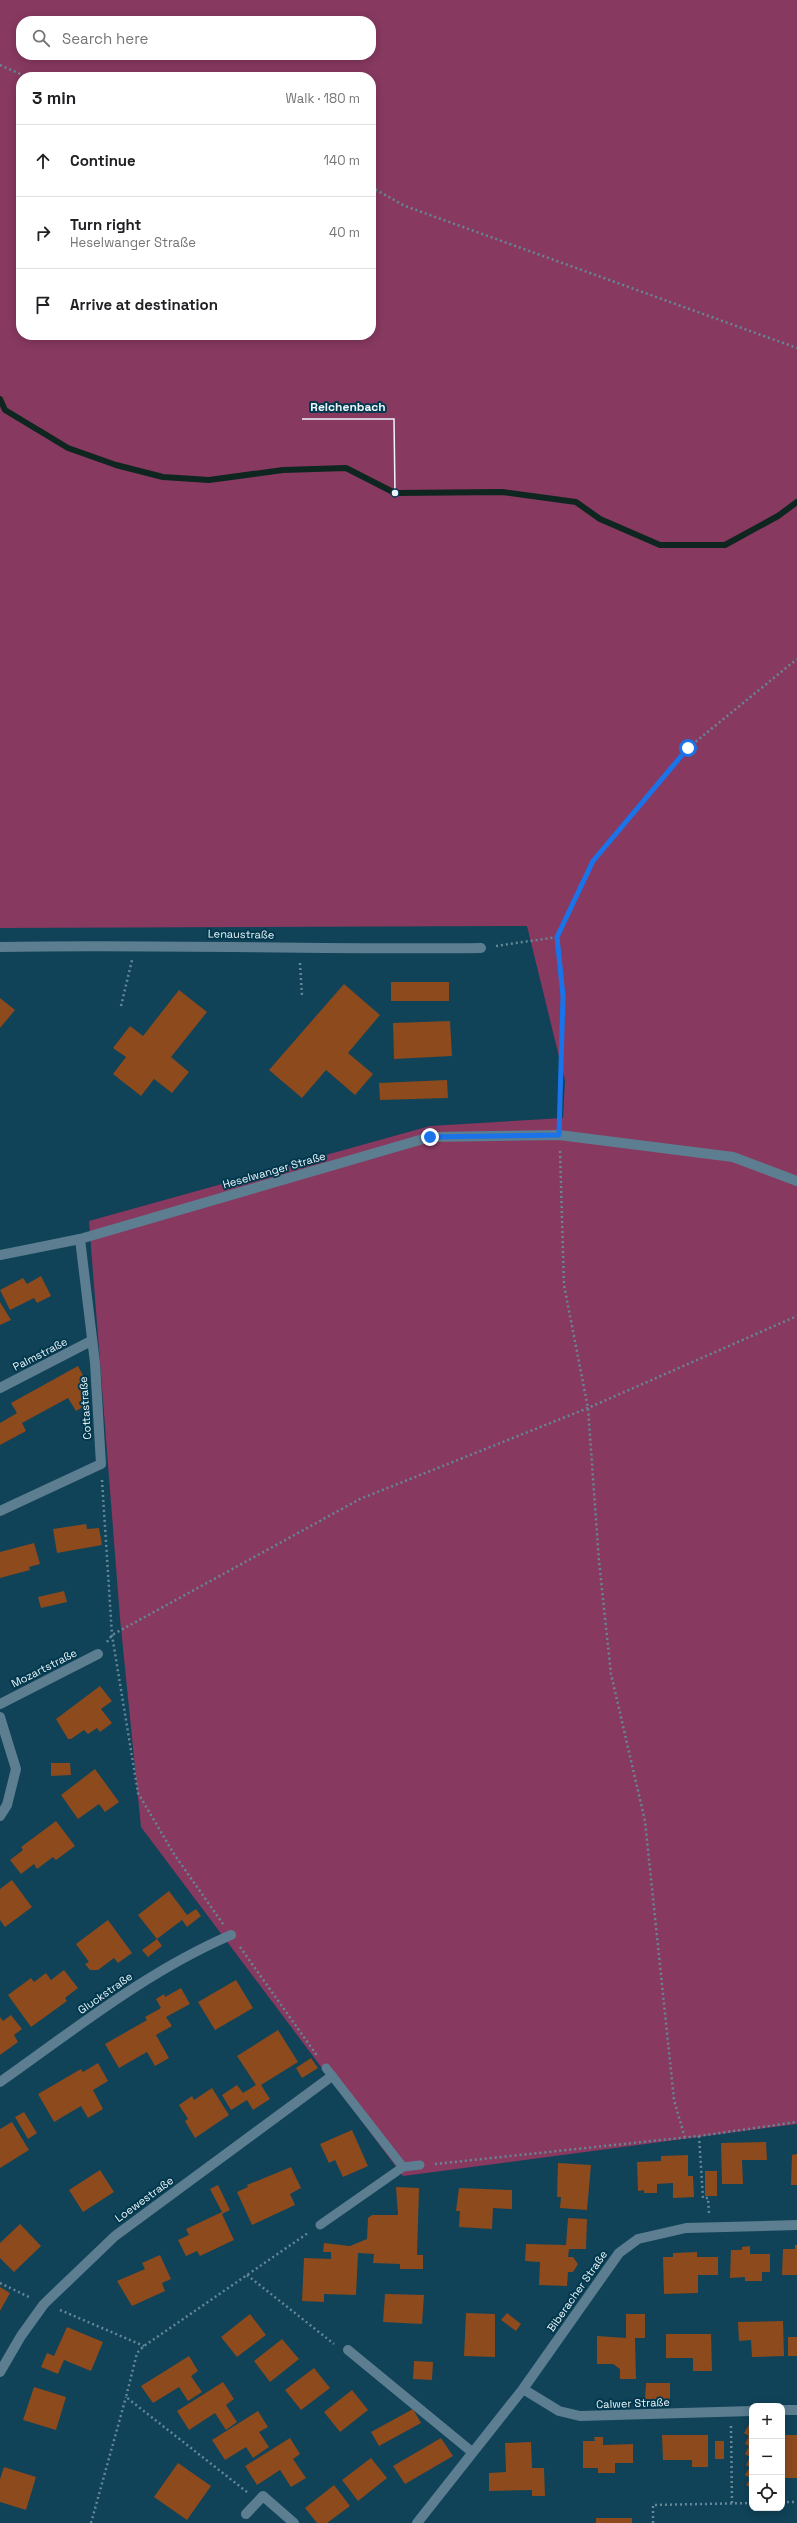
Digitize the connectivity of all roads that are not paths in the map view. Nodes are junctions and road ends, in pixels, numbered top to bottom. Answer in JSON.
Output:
{"nodes":[{"id":1,"x":0,"y":947,"type":"edge"},
{"id":2,"x":481,"y":948,"type":"road end"},
{"id":3,"x":797,"y":1181,"type":"edge"},
{"id":4,"x":80,"y":1239,"type":"junction"},
{"id":5,"x":0,"y":1255,"type":"edge"},
{"id":6,"x":91,"y":1341,"type":"junction"},
{"id":7,"x":0,"y":1388,"type":"edge"},
{"id":8,"x":0,"y":1512,"type":"edge"},
{"id":9,"x":98,"y":1654,"type":"dead end"},
{"id":10,"x":0,"y":1704,"type":"edge"},
{"id":11,"x":0,"y":1716,"type":"edge"},
{"id":12,"x":0,"y":1816,"type":"edge"},
{"id":13,"x":231,"y":1935,"type":"road end"},
{"id":14,"x":326,"y":2068,"type":"road end"},
{"id":15,"x":332,"y":2076,"type":"junction"},
{"id":16,"x":0,"y":2082,"type":"edge"},
{"id":17,"x":420,"y":2165,"type":"road end"},
{"id":18,"x":403,"y":2167,"type":"junction"},
{"id":19,"x":320,"y":2225,"type":"road end"},
{"id":20,"x":797,"y":2225,"type":"edge"},
{"id":21,"x":348,"y":2350,"type":"road end"},
{"id":22,"x":0,"y":2372,"type":"edge"},
{"id":23,"x":522,"y":2389,"type":"junction"},
{"id":24,"x":785,"y":2410,"type":"edge"},
{"id":25,"x":797,"y":2410,"type":"edge"},
{"id":26,"x":749,"y":2411,"type":"edge"},
{"id":27,"x":472,"y":2452,"type":"junction"},
{"id":28,"x":246,"y":2514,"type":"dead end"},
{"id":29,"x":294,"y":2523,"type":"edge"},
{"id":30,"x":417,"y":2523,"type":"edge"}],
"edges":[{"from":1,"to":2,"type":"street","name":"Lenaustraße"},
{"from":3,"to":4,"type":"street","name":"Heselwanger Straße"},
{"from":4,"to":5,"type":"street","name":"Heselwanger Straße"},
{"from":4,"to":6,"type":"street","name":"Cottastraße"},
{"from":6,"to":7,"type":"street","name":"Palmstraße"},
{"from":6,"to":8,"type":"street","name":"Cottastraße"},
{"from":9,"to":10,"type":"street","name":"Mozartstraße"},
{"from":11,"to":12,"type":"street"},
{"from":13,"to":16,"type":"street","name":"Gluckstraße"},
{"from":14,"to":15,"type":"lane"},
{"from":15,"to":18,"type":"lane"},
{"from":15,"to":22,"type":"street","name":"Loewestraße"},
{"from":17,"to":18,"type":"lane"},
{"from":18,"to":19,"type":"lane"},
{"from":20,"to":23,"type":"street","name":"Biberacher Straße"},
{"from":21,"to":27,"type":"street"},
{"from":23,"to":26,"type":"street","name":"Calwer Straße"},
{"from":23,"to":27,"type":"street","name":"Biberacher Straße"},
{"from":24,"to":25,"type":"street"},
{"from":27,"to":30,"type":"street","name":"Biberacher Straße"},
{"from":28,"to":29,"type":"street"}]}
